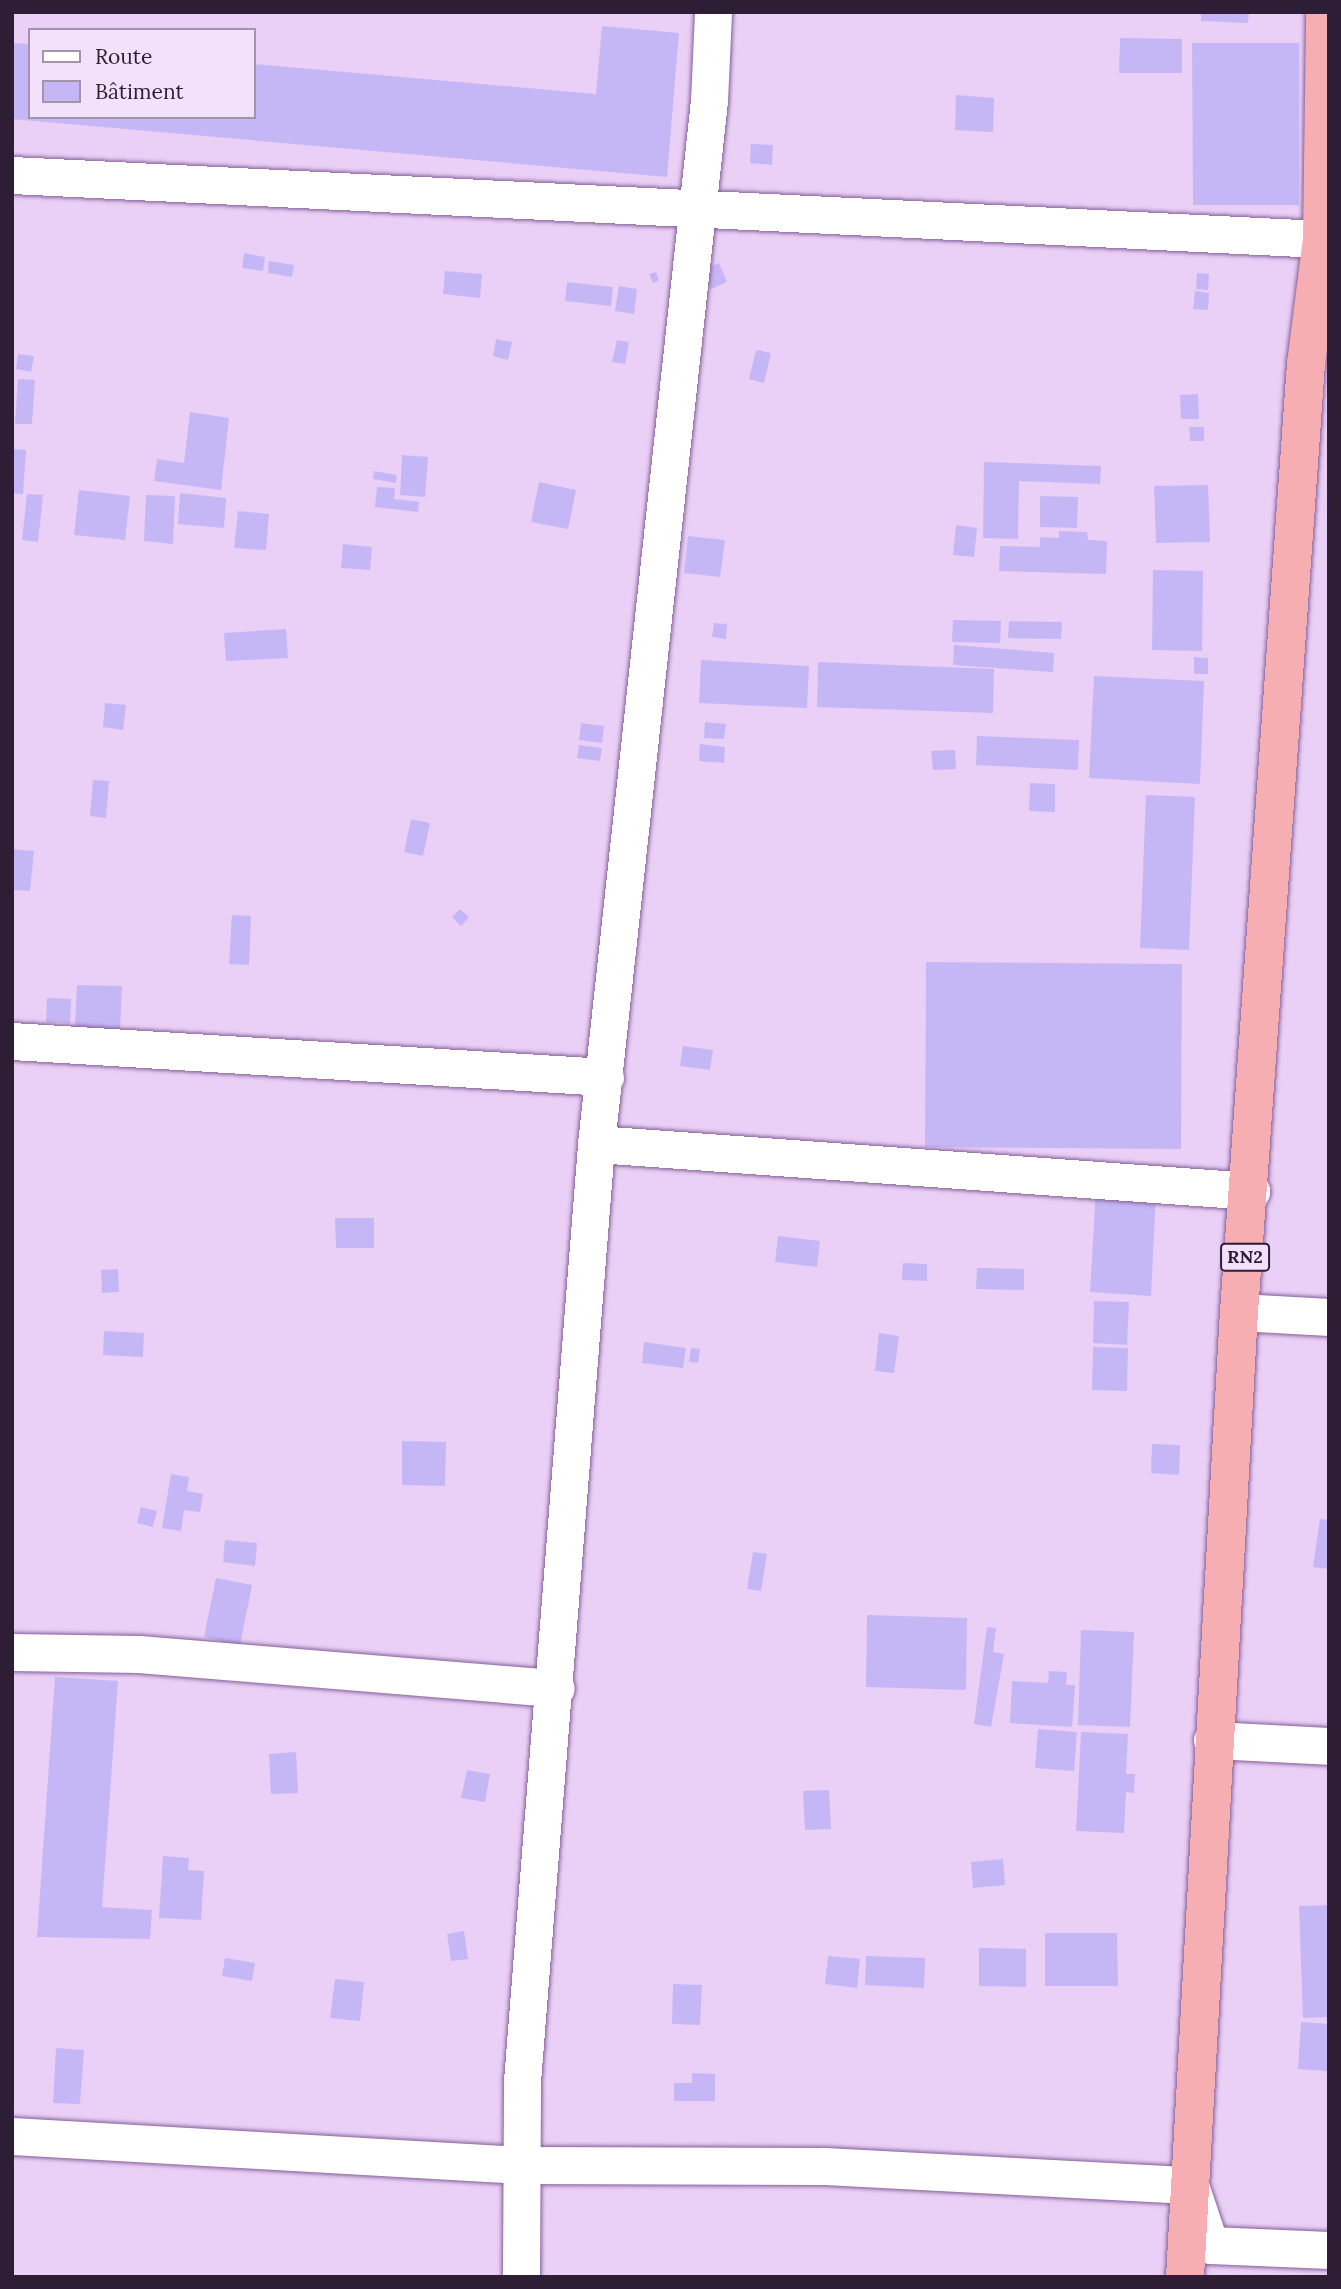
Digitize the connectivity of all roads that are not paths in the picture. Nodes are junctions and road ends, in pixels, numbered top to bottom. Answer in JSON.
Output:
{"nodes":[{"id":1,"x":713,"y":12,"type":"edge"},
{"id":2,"x":1325,"y":12,"type":"edge"},
{"id":3,"x":12,"y":175,"type":"edge"},
{"id":4,"x":696,"y":206,"type":"junction"},
{"id":5,"x":1322,"y":239,"type":"junction"},
{"id":6,"x":1317,"y":366,"type":"edge"},
{"id":7,"x":12,"y":1041,"type":"edge"},
{"id":8,"x":605,"y":1077,"type":"junction"},
{"id":9,"x":596,"y":1144,"type":"junction"},
{"id":10,"x":1251,"y":1191,"type":"junction"},
{"id":11,"x":1239,"y":1312,"type":"junction"},
{"id":12,"x":1329,"y":1318,"type":"edge"},
{"id":13,"x":12,"y":1652,"type":"edge"},
{"id":14,"x":556,"y":1688,"type":"junction"},
{"id":15,"x":1212,"y":1740,"type":"junction"},
{"id":16,"x":1329,"y":1746,"type":"edge"},
{"id":17,"x":12,"y":2136,"type":"edge"},
{"id":18,"x":522,"y":2165,"type":"junction"},
{"id":19,"x":1190,"y":2185,"type":"junction"},
{"id":20,"x":1329,"y":2250,"type":"edge"},
{"id":21,"x":521,"y":2277,"type":"edge"},
{"id":22,"x":1185,"y":2277,"type":"edge"}],
"edges":[{"from":1,"to":4,"type":"street"},
{"from":2,"to":5,"type":"highway","number":"RN2"},
{"from":3,"to":4,"type":"street"},
{"from":4,"to":5,"type":"street"},
{"from":4,"to":8,"type":"street"},
{"from":5,"to":6,"type":"highway","number":"RN2"},
{"from":6,"to":10,"type":"highway","number":"RN2"},
{"from":7,"to":8,"type":"street"},
{"from":8,"to":9,"type":"street"},
{"from":9,"to":10,"type":"street"},
{"from":9,"to":14,"type":"street"},
{"from":10,"to":11,"type":"highway","number":"RN2"},
{"from":11,"to":12,"type":"street"},
{"from":11,"to":15,"type":"highway","number":"RN2"},
{"from":13,"to":14,"type":"street"},
{"from":14,"to":18,"type":"street"},
{"from":15,"to":16,"type":"street"},
{"from":15,"to":19,"type":"highway","number":"RN2"},
{"from":17,"to":18,"type":"street"},
{"from":18,"to":19,"type":"street"},
{"from":18,"to":21,"type":"street"},
{"from":19,"to":20,"type":"street"},
{"from":19,"to":22,"type":"highway","number":"RN2"}]}
